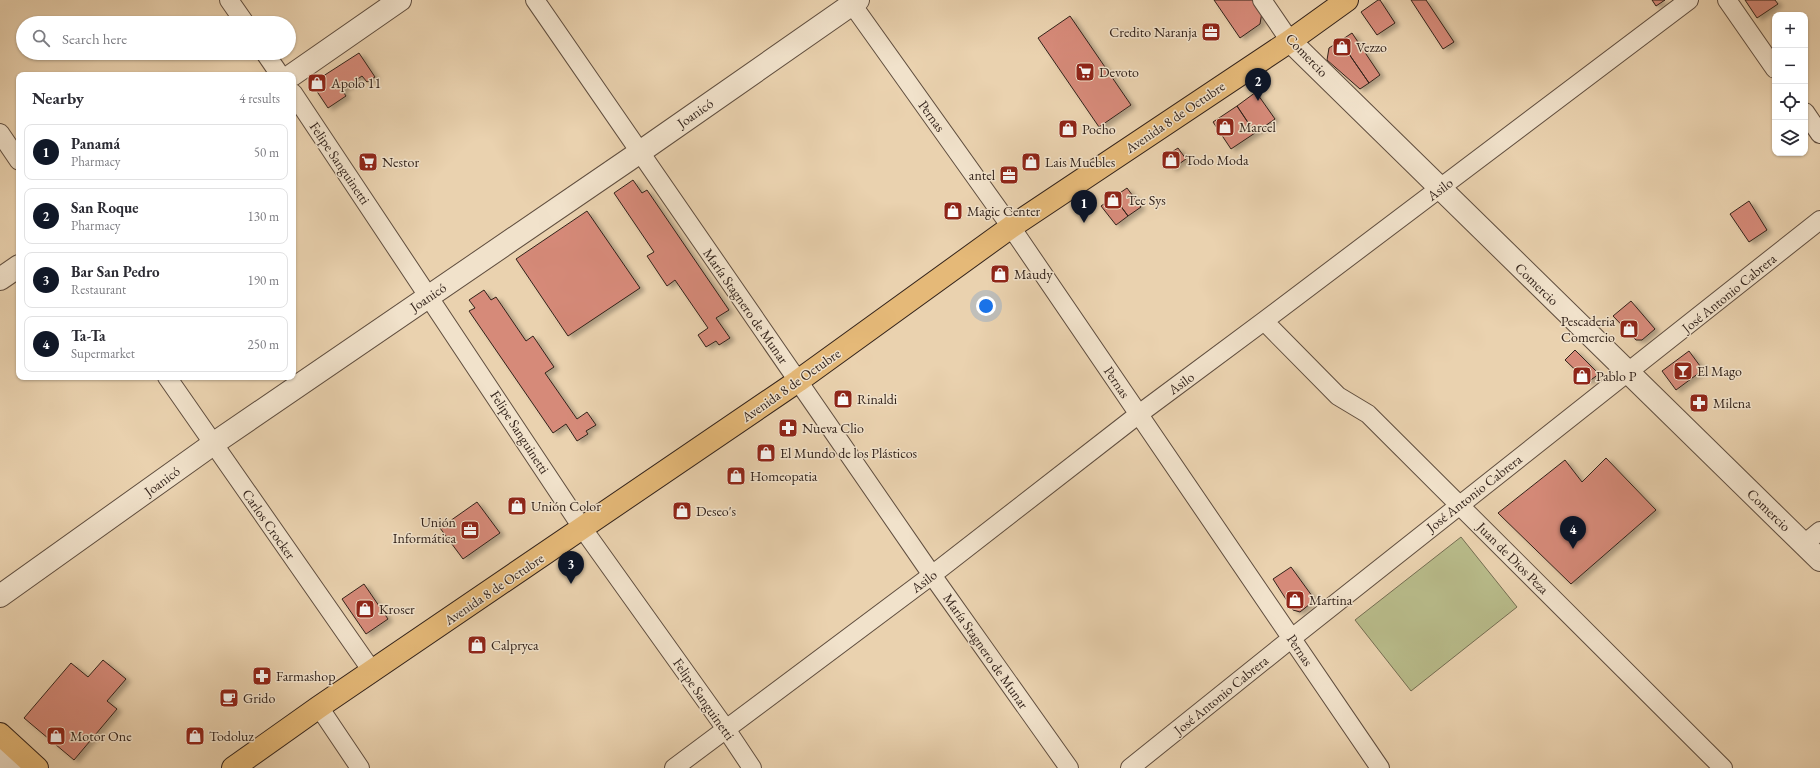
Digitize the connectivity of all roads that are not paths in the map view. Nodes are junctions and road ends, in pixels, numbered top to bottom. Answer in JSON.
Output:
{"nodes":[{"id":1,"x":229,"y":0,"type":"edge"},
{"id":2,"x":400,"y":0,"type":"edge"},
{"id":3,"x":535,"y":0,"type":"edge"},
{"id":4,"x":1262,"y":0,"type":"edge"},
{"id":5,"x":1347,"y":0,"type":"edge"},
{"id":6,"x":1689,"y":0,"type":"edge"},
{"id":7,"x":1727,"y":0,"type":"edge"},
{"id":8,"x":853,"y":1,"type":"edge"},
{"id":9,"x":239,"y":16,"type":"edge"},
{"id":10,"x":1290,"y":40,"type":"junction"},
{"id":11,"x":270,"y":60,"type":"edge"},
{"id":12,"x":1772,"y":65,"type":"edge"},
{"id":13,"x":278,"y":72,"type":"edge"},
{"id":14,"x":296,"y":72,"type":"edge"},
{"id":15,"x":296,"y":97,"type":"edge"},
{"id":16,"x":1808,"y":116,"type":"edge"},
{"id":17,"x":0,"y":133,"type":"edge"},
{"id":18,"x":1820,"y":134,"type":"edge"},
{"id":19,"x":640,"y":152,"type":"junction"},
{"id":20,"x":16,"y":157,"type":"edge"},
{"id":21,"x":1440,"y":189,"type":"junction"},
{"id":22,"x":1820,"y":220,"type":"edge"},
{"id":23,"x":1011,"y":227,"type":"junction"},
{"id":24,"x":16,"y":268,"type":"edge"},
{"id":25,"x":0,"y":279,"type":"edge"},
{"id":26,"x":430,"y":296,"type":"junction"},
{"id":27,"x":1264,"y":321,"type":"junction"},
{"id":28,"x":1628,"y":373,"type":"junction"},
{"id":29,"x":169,"y":380,"type":"edge"},
{"id":30,"x":798,"y":381,"type":"junction"},
{"id":31,"x":1139,"y":414,"type":"junction"},
{"id":32,"x":213,"y":444,"type":"junction"},
{"id":33,"x":1460,"y":505,"type":"junction"},
{"id":34,"x":583,"y":529,"type":"junction"},
{"id":35,"x":1812,"y":538,"type":"edge"},
{"id":36,"x":1820,"y":560,"type":"edge"},
{"id":37,"x":932,"y":575,"type":"junction"},
{"id":38,"x":0,"y":596,"type":"edge"},
{"id":39,"x":1292,"y":638,"type":"junction"},
{"id":40,"x":372,"y":671,"type":"junction"},
{"id":41,"x":319,"y":707,"type":"junction"},
{"id":42,"x":726,"y":729,"type":"junction"},
{"id":43,"x":0,"y":734,"type":"edge"},
{"id":44,"x":0,"y":757,"type":"edge"},
{"id":45,"x":17,"y":768,"type":"edge"},
{"id":46,"x":37,"y":768,"type":"edge"},
{"id":47,"x":233,"y":768,"type":"edge"},
{"id":48,"x":360,"y":768,"type":"edge"},
{"id":49,"x":674,"y":768,"type":"edge"},
{"id":50,"x":752,"y":768,"type":"edge"},
{"id":51,"x":1069,"y":768,"type":"edge"},
{"id":52,"x":1130,"y":768,"type":"edge"},
{"id":53,"x":1380,"y":768,"type":"edge"},
{"id":54,"x":1723,"y":768,"type":"edge"}],
"edges":[{"from":1,"to":9,"type":"street"},
{"from":2,"to":14,"type":"street"},
{"from":3,"to":19,"type":"street","name":"María Stagnero de Munar"},
{"from":4,"to":10,"type":"street","name":"Comercio"},
{"from":5,"to":10,"type":"main road","name":"Avenida 8 de Octubre"},
{"from":6,"to":21,"type":"street","name":"Asilo"},
{"from":7,"to":12,"type":"street"},
{"from":8,"to":19,"type":"street","name":"Joanicó"},
{"from":8,"to":23,"type":"street","name":"Pernas"},
{"from":10,"to":21,"type":"street","name":"Comercio"},
{"from":10,"to":23,"type":"main road","name":"Avenida 8 de Octubre"},
{"from":11,"to":13,"type":"street"},
{"from":15,"to":26,"type":"street","name":"Felipe Sanguinetti"},
{"from":16,"to":18,"type":"street"},
{"from":17,"to":20,"type":"street"},
{"from":19,"to":26,"type":"street","name":"Joanicó"},
{"from":19,"to":30,"type":"street","name":"María Stagnero de Munar"},
{"from":21,"to":27,"type":"street","name":"Asilo"},
{"from":21,"to":28,"type":"street","name":"Comercio"},
{"from":22,"to":28,"type":"street","name":"José Antonio Cabrera"},
{"from":23,"to":30,"type":"main road","name":"Avenida 8 de Octubre"},
{"from":23,"to":31,"type":"street","name":"Pernas"},
{"from":24,"to":25,"type":"street"},
{"from":26,"to":32,"type":"street","name":"Joanicó"},
{"from":26,"to":34,"type":"street","name":"Felipe Sanguinetti"},
{"from":27,"to":31,"type":"street","name":"Asilo"},
{"from":27,"to":33,"type":"street","name":"Juan de Dios Peza"},
{"from":28,"to":33,"type":"street","name":"José Antonio Cabrera"},
{"from":28,"to":35,"type":"street","name":"Comercio"},
{"from":29,"to":32,"type":"street","name":"Carlos Crocker"},
{"from":30,"to":34,"type":"main road","name":"Avenida 8 de Octubre"},
{"from":30,"to":37,"type":"street","name":"María Stagnero de Munar"},
{"from":31,"to":37,"type":"street","name":"Asilo"},
{"from":31,"to":39,"type":"street","name":"Pernas"},
{"from":32,"to":38,"type":"street","name":"Joanicó"},
{"from":32,"to":40,"type":"street","name":"Carlos Crocker"},
{"from":33,"to":39,"type":"street","name":"José Antonio Cabrera"},
{"from":33,"to":54,"type":"street","name":"Juan de Dios Peza"},
{"from":34,"to":40,"type":"main road","name":"Avenida 8 de Octubre"},
{"from":34,"to":42,"type":"street","name":"Felipe Sanguinetti"},
{"from":35,"to":36,"type":"street","name":"Comercio"},
{"from":37,"to":42,"type":"street","name":"Asilo"},
{"from":37,"to":51,"type":"street","name":"María Stagnero de Munar"},
{"from":39,"to":52,"type":"street","name":"José Antonio Cabrera"},
{"from":39,"to":53,"type":"street","name":"Pernas"},
{"from":40,"to":41,"type":"main road","name":"Avenida 8 de Octubre"},
{"from":41,"to":47,"type":"main road","name":"Avenida 8 de Octubre"},
{"from":41,"to":48,"type":"street"},
{"from":42,"to":49,"type":"street","name":"Asilo"},
{"from":42,"to":50,"type":"street","name":"Felipe Sanguinetti"},
{"from":43,"to":46,"type":"main road"},
{"from":44,"to":45,"type":"street"}]}
